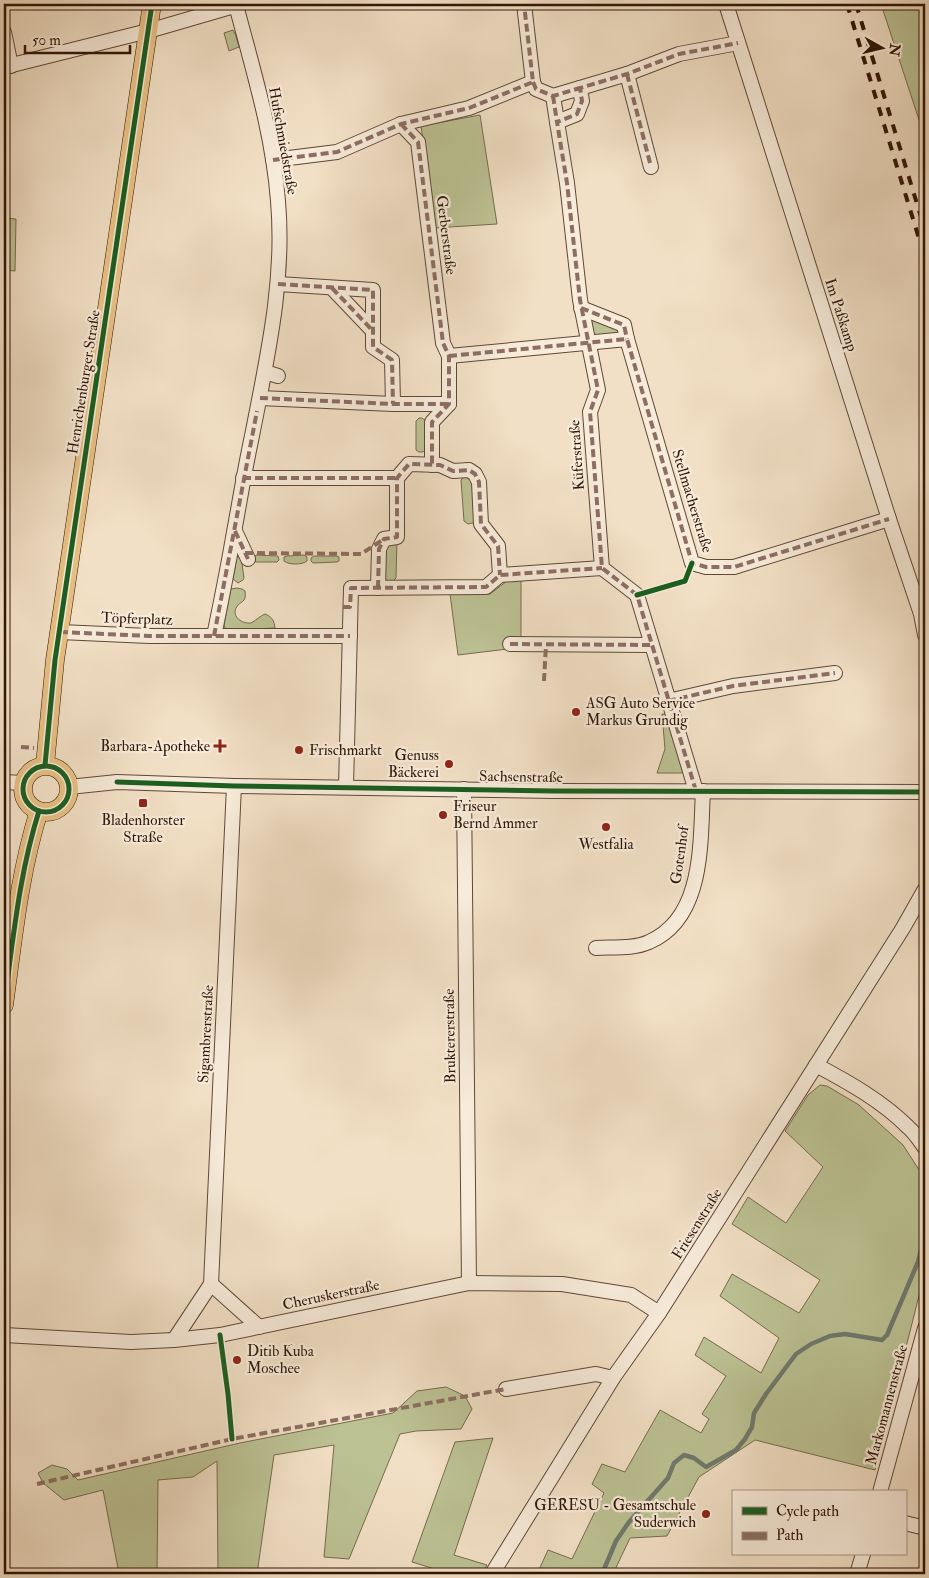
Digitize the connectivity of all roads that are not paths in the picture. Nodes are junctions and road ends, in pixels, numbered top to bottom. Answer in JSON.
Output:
{"nodes":[{"id":1,"x":152,"y":4,"type":"edge"},
{"id":2,"x":524,"y":4,"type":"edge"},
{"id":3,"x":726,"y":4,"type":"edge"},
{"id":4,"x":239,"y":5,"type":"edge"},
{"id":5,"x":148,"y":31,"type":"junction"},
{"id":6,"x":4,"y":32,"type":"edge"},
{"id":7,"x":738,"y":43,"type":"junction"},
{"id":8,"x":7,"y":66,"type":"edge"},
{"id":9,"x":627,"y":74,"type":"junction"},
{"id":10,"x":533,"y":82,"type":"junction"},
{"id":11,"x":580,"y":88,"type":"junction"},
{"id":12,"x":553,"y":96,"type":"junction"},
{"id":13,"x":557,"y":122,"type":"junction"},
{"id":14,"x":401,"y":124,"type":"junction"},
{"id":15,"x":273,"y":160,"type":"junction"},
{"id":16,"x":651,"y":167,"type":"dead end"},
{"id":17,"x":278,"y":284,"type":"junction"},
{"id":18,"x":332,"y":288,"type":"junction"},
{"id":19,"x":581,"y":308,"type":"junction"},
{"id":20,"x":373,"y":331,"type":"junction"},
{"id":21,"x":627,"y":340,"type":"junction"},
{"id":22,"x":588,"y":342,"type":"junction"},
{"id":23,"x":450,"y":356,"type":"junction"},
{"id":24,"x":392,"y":404,"type":"junction"},
{"id":25,"x":449,"y":404,"type":"junction"},
{"id":26,"x":258,"y":405,"type":"junction"},
{"id":27,"x":432,"y":465,"type":"junction"},
{"id":28,"x":243,"y":478,"type":"junction"},
{"id":29,"x":397,"y":478,"type":"junction"},
{"id":30,"x":889,"y":519,"type":"junction"},
{"id":31,"x":235,"y":531,"type":"junction"},
{"id":32,"x":248,"y":559,"type":"dead end"},
{"id":33,"x":602,"y":568,"type":"junction"},
{"id":34,"x":500,"y":575,"type":"junction"},
{"id":35,"x":378,"y":588,"type":"junction"},
{"id":36,"x":60,"y":632,"type":"junction"},
{"id":37,"x":925,"y":635,"type":"edge"},
{"id":38,"x":214,"y":636,"type":"junction"},
{"id":39,"x":350,"y":636,"type":"junction"},
{"id":40,"x":510,"y":644,"type":"dead end"},
{"id":41,"x":651,"y":645,"type":"junction"},
{"id":42,"x":835,"y":673,"type":"dead end"},
{"id":43,"x":668,"y":701,"type":"junction"},
{"id":44,"x":45,"y":766,"type":"junction"},
{"id":45,"x":4,"y":782,"type":"edge"},
{"id":46,"x":23,"y":783,"type":"junction"},
{"id":47,"x":234,"y":786,"type":"junction"},
{"id":48,"x":69,"y":787,"type":"junction"},
{"id":49,"x":346,"y":788,"type":"junction"},
{"id":50,"x":464,"y":789,"type":"junction"},
{"id":51,"x":699,"y":791,"type":"junction"},
{"id":52,"x":925,"y":792,"type":"edge"},
{"id":53,"x":39,"y":812,"type":"junction"},
{"id":54,"x":925,"y":889,"type":"edge"},
{"id":55,"x":596,"y":948,"type":"dead end"},
{"id":56,"x":4,"y":1005,"type":"edge"},
{"id":57,"x":816,"y":1064,"type":"junction"},
{"id":58,"x":925,"y":1148,"type":"edge"},
{"id":59,"x":469,"y":1283,"type":"junction"},
{"id":60,"x":211,"y":1284,"type":"junction"},
{"id":61,"x":659,"y":1313,"type":"junction"},
{"id":62,"x":259,"y":1327,"type":"junction"},
{"id":63,"x":925,"y":1328,"type":"edge"},
{"id":64,"x":4,"y":1334,"type":"edge"},
{"id":65,"x":174,"y":1340,"type":"junction"},
{"id":66,"x":613,"y":1378,"type":"junction"},
{"id":67,"x":506,"y":1389,"type":"dead end"},
{"id":68,"x":881,"y":1490,"type":"edge"},
{"id":69,"x":906,"y":1523,"type":"edge"},
{"id":70,"x":925,"y":1528,"type":"edge"},
{"id":71,"x":862,"y":1556,"type":"edge"},
{"id":72,"x":492,"y":1574,"type":"edge"},
{"id":73,"x":857,"y":1574,"type":"edge"}],
"edges":[{"from":1,"to":5,"type":"main road","name":"Henrichenburger Straße"},
{"from":2,"to":10,"type":"street"},
{"from":3,"to":7,"type":"street","name":"Im Paßkamp"},
{"from":4,"to":5,"type":"street"},
{"from":4,"to":15,"type":"street","name":"Hufschmiedstraße"},
{"from":5,"to":8,"type":"street"},
{"from":5,"to":36,"type":"main road","name":"Henrichenburger Straße"},
{"from":6,"to":8,"type":"street"},
{"from":7,"to":9,"type":"street"},
{"from":7,"to":30,"type":"street","name":"Im Paßkamp"},
{"from":9,"to":11,"type":"street"},
{"from":9,"to":16,"type":"street"},
{"from":10,"to":12,"type":"street"},
{"from":10,"to":14,"type":"street"},
{"from":11,"to":12,"type":"street"},
{"from":11,"to":13,"type":"street"},
{"from":12,"to":13,"type":"street"},
{"from":13,"to":19,"type":"street"},
{"from":14,"to":15,"type":"street"},
{"from":14,"to":23,"type":"street","name":"Gerberstraße"},
{"from":15,"to":17,"type":"street","name":"Hufschmiedstraße"},
{"from":17,"to":18,"type":"street"},
{"from":17,"to":26,"type":"street","name":"Hufschmiedstraße"},
{"from":18,"to":20,"type":"street"},
{"from":18,"to":20,"type":"street"},
{"from":19,"to":21,"type":"street","name":"Stellmacherstraße"},
{"from":19,"to":22,"type":"street"},
{"from":20,"to":24,"type":"street"},
{"from":21,"to":22,"type":"street"},
{"from":21,"to":30,"type":"street","name":"Stellmacherstraße"},
{"from":22,"to":23,"type":"street"},
{"from":22,"to":33,"type":"street","name":"Küferstraße"},
{"from":23,"to":25,"type":"street","name":"Gerberstraße"},
{"from":24,"to":25,"type":"street"},
{"from":24,"to":26,"type":"street"},
{"from":25,"to":27,"type":"street"},
{"from":26,"to":28,"type":"street"},
{"from":27,"to":29,"type":"street"},
{"from":27,"to":34,"type":"street"},
{"from":28,"to":29,"type":"street"},
{"from":28,"to":31,"type":"street"},
{"from":29,"to":35,"type":"street"},
{"from":30,"to":37,"type":"street","name":"Im Paßkamp"},
{"from":31,"to":32,"type":"street"},
{"from":31,"to":38,"type":"street"},
{"from":33,"to":34,"type":"street"},
{"from":33,"to":41,"type":"street"},
{"from":34,"to":35,"type":"street"},
{"from":35,"to":39,"type":"street"},
{"from":36,"to":38,"type":"street","name":"Töpferplatz"},
{"from":36,"to":44,"type":"main road","name":"Henrichenburger Straße"},
{"from":38,"to":39,"type":"street","name":"Töpferplatz"},
{"from":39,"to":49,"type":"street"},
{"from":40,"to":41,"type":"street"},
{"from":41,"to":43,"type":"street"},
{"from":42,"to":43,"type":"street"},
{"from":43,"to":51,"type":"street"},
{"from":44,"to":46,"type":"main road"},
{"from":44,"to":48,"type":"main road"},
{"from":45,"to":46,"type":"street"},
{"from":46,"to":53,"type":"main road"},
{"from":47,"to":48,"type":"street","name":"Sachsenstraße"},
{"from":47,"to":49,"type":"street","name":"Sachsenstraße"},
{"from":47,"to":60,"type":"street","name":"Sigambrerstraße"},
{"from":48,"to":53,"type":"main road"},
{"from":49,"to":50,"type":"street","name":"Sachsenstraße"},
{"from":50,"to":51,"type":"street","name":"Sachsenstraße"},
{"from":50,"to":59,"type":"street","name":"Bruktererstraße"},
{"from":51,"to":52,"type":"street","name":"Sachsenstraße"},
{"from":51,"to":55,"type":"street","name":"Gotenhof"},
{"from":53,"to":56,"type":"main road"},
{"from":54,"to":57,"type":"street","name":"Friesenstraße"},
{"from":57,"to":58,"type":"street"},
{"from":57,"to":61,"type":"street","name":"Friesenstraße"},
{"from":59,"to":61,"type":"street","name":"Cheruskerstraße"},
{"from":59,"to":62,"type":"street","name":"Cheruskerstraße"},
{"from":60,"to":62,"type":"street"},
{"from":60,"to":65,"type":"street"},
{"from":61,"to":66,"type":"street","name":"Friesenstraße"},
{"from":62,"to":65,"type":"street","name":"Cheruskerstraße"},
{"from":63,"to":68,"type":"street","name":"Markomannenstraße"},
{"from":64,"to":65,"type":"street","name":"Cheruskerstraße"},
{"from":66,"to":67,"type":"street"},
{"from":66,"to":72,"type":"street","name":"Friesenstraße"},
{"from":69,"to":70,"type":"street"},
{"from":71,"to":73,"type":"street"}]}
